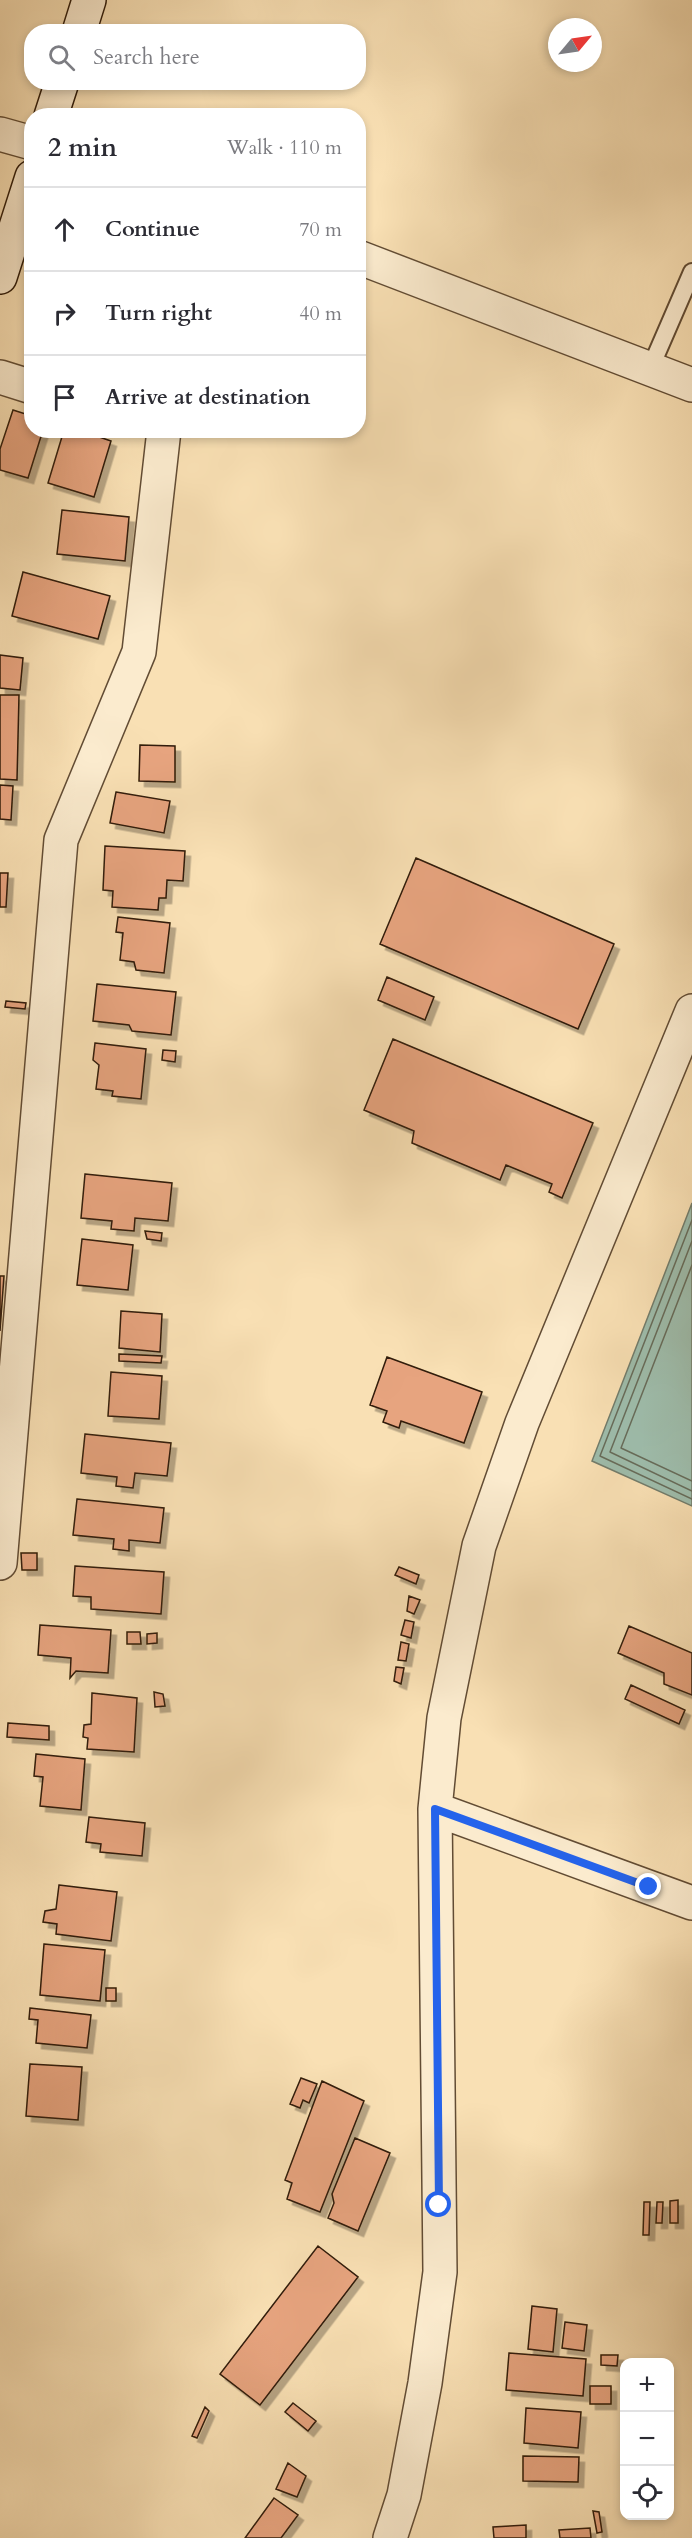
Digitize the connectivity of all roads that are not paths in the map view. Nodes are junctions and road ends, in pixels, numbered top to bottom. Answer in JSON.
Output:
{"nodes":[{"id":1,"x":89,"y":0,"type":"edge"},
{"id":2,"x":82,"y":24,"type":"edge"},
{"id":3,"x":59,"y":90,"type":"edge"},
{"id":4,"x":54,"y":108,"type":"edge"},
{"id":5,"x":0,"y":134,"type":"edge"},
{"id":6,"x":24,"y":141,"type":"edge"},
{"id":7,"x":24,"y":202,"type":"edge"},
{"id":8,"x":366,"y":260,"type":"edge"},
{"id":9,"x":692,"y":272,"type":"edge"},
{"id":10,"x":0,"y":277,"type":"edge"},
{"id":11,"x":650,"y":369,"type":"junction"},
{"id":12,"x":0,"y":377,"type":"edge"},
{"id":13,"x":24,"y":384,"type":"edge"},
{"id":14,"x":692,"y":385,"type":"edge"},
{"id":15,"x":163,"y":438,"type":"edge"},
{"id":16,"x":692,"y":1011,"type":"edge"},
{"id":17,"x":0,"y":1563,"type":"edge"},
{"id":18,"x":435,"y":1809,"type":"junction"},
{"id":19,"x":692,"y":1903,"type":"edge"},
{"id":20,"x":390,"y":2538,"type":"edge"}],
"edges":[{"from":1,"to":2,"type":"street"},
{"from":3,"to":4,"type":"street"},
{"from":5,"to":6,"type":"street"},
{"from":7,"to":10,"type":"street"},
{"from":8,"to":11,"type":"street"},
{"from":9,"to":11,"type":"lane"},
{"from":11,"to":14,"type":"street"},
{"from":12,"to":13,"type":"street"},
{"from":15,"to":17,"type":"street"},
{"from":16,"to":18,"type":"street"},
{"from":18,"to":19,"type":"street"},
{"from":18,"to":20,"type":"street"}]}
